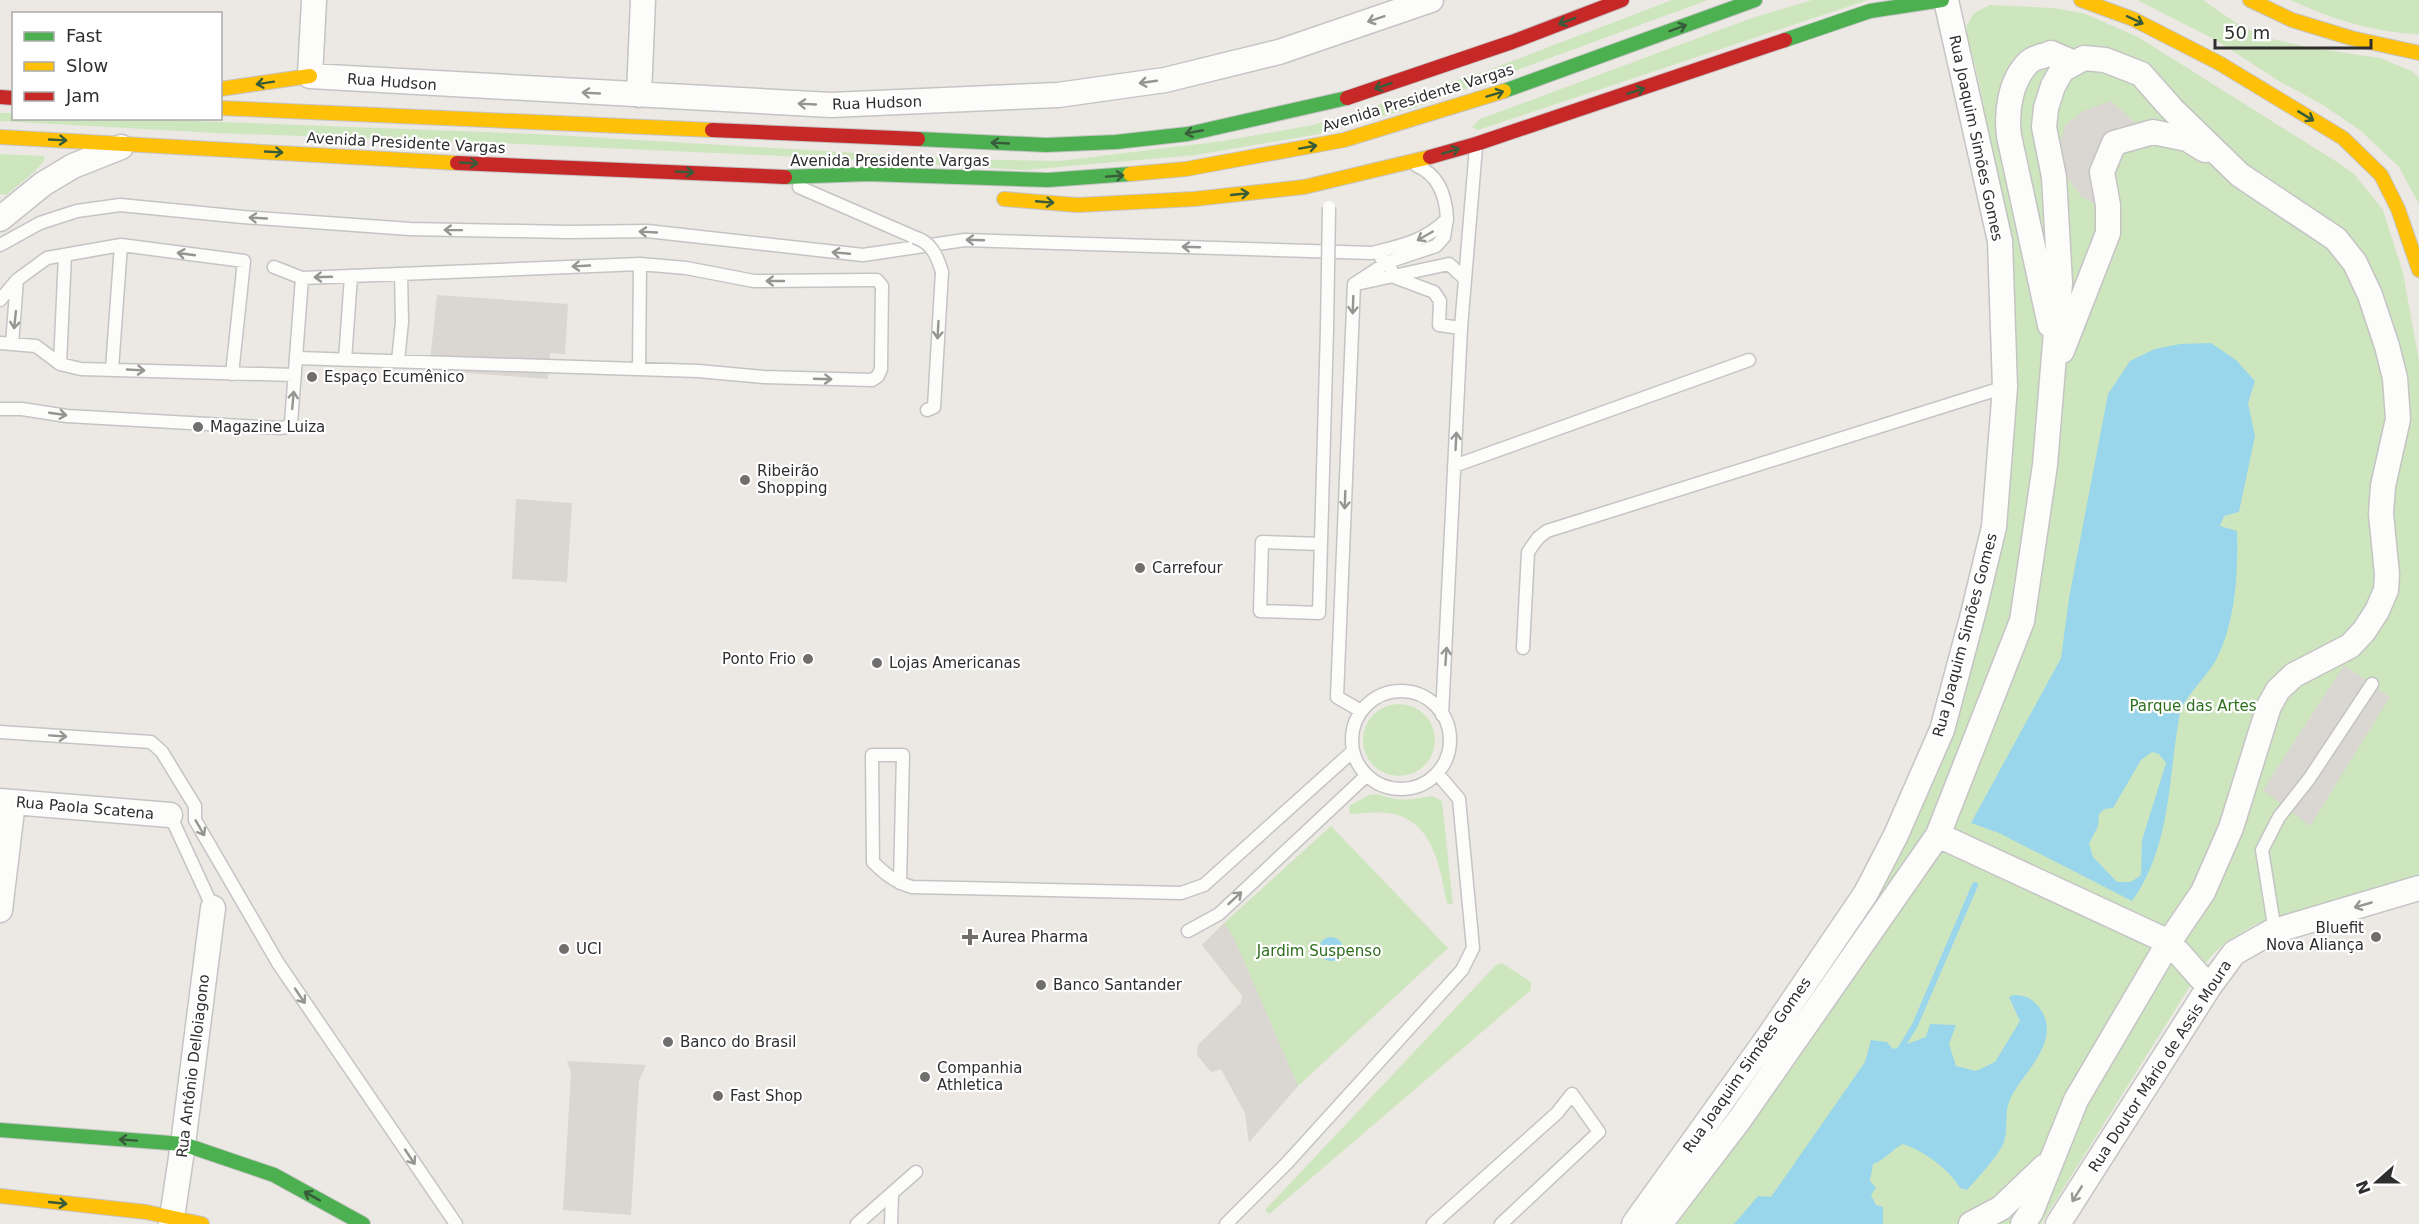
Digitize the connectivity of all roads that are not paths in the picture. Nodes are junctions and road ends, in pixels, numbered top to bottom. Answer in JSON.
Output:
{"nodes":[{"id":1,"x":314,"y":0,"type":"edge"},
{"id":2,"x":643,"y":0,"type":"edge"},
{"id":3,"x":1431,"y":0,"type":"edge"},
{"id":4,"x":1622,"y":0,"type":"edge"},
{"id":5,"x":1755,"y":0,"type":"edge"},
{"id":6,"x":1941,"y":0,"type":"edge"},
{"id":7,"x":1946,"y":0,"type":"edge"},
{"id":8,"x":2081,"y":0,"type":"edge"},
{"id":9,"x":2257,"y":2,"type":"edge"},
{"id":10,"x":2419,"y":53,"type":"edge"},
{"id":11,"x":2074,"y":63,"type":"junction"},
{"id":12,"x":310,"y":76,"type":"junction"},
{"id":13,"x":222,"y":89,"type":"edge"},
{"id":14,"x":639,"y":95,"type":"junction"},
{"id":15,"x":222,"y":108,"type":"edge"},
{"id":16,"x":0,"y":137,"type":"edge"},
{"id":17,"x":129,"y":144,"type":"junction"},
{"id":18,"x":1476,"y":144,"type":"junction"},
{"id":19,"x":1410,"y":164,"type":"junction"},
{"id":20,"x":2230,"y":165,"type":"junction"},
{"id":21,"x":868,"y":174,"type":"junction"},
{"id":22,"x":776,"y":177,"type":"junction"},
{"id":23,"x":1304,"y":187,"type":"junction"},
{"id":24,"x":882,"y":189,"type":"dead end"},
{"id":25,"x":985,"y":197,"type":"dead end"},
{"id":26,"x":0,"y":219,"type":"edge"},
{"id":27,"x":1447,"y":219,"type":"junction"},
{"id":28,"x":0,"y":245,"type":"edge"},
{"id":29,"x":121,"y":245,"type":"junction"},
{"id":30,"x":1372,"y":253,"type":"junction"},
{"id":31,"x":65,"y":255,"type":"junction"},
{"id":32,"x":1388,"y":262,"type":"junction"},
{"id":33,"x":640,"y":264,"type":"junction"},
{"id":34,"x":274,"y":267,"type":"dead end"},
{"id":35,"x":2419,"y":270,"type":"edge"},
{"id":36,"x":401,"y":274,"type":"junction"},
{"id":37,"x":351,"y":276,"type":"junction"},
{"id":38,"x":1394,"y":277,"type":"junction"},
{"id":39,"x":302,"y":278,"type":"junction"},
{"id":40,"x":17,"y":279,"type":"junction"},
{"id":41,"x":1465,"y":279,"type":"junction"},
{"id":42,"x":1354,"y":284,"type":"junction"},
{"id":43,"x":0,"y":300,"type":"edge"},
{"id":44,"x":1461,"y":328,"type":"junction"},
{"id":45,"x":6,"y":344,"type":"edge"},
{"id":46,"x":2055,"y":349,"type":"junction"},
{"id":47,"x":297,"y":358,"type":"junction"},
{"id":48,"x":345,"y":360,"type":"junction"},
{"id":49,"x":1749,"y":360,"type":"dead end"},
{"id":50,"x":398,"y":361,"type":"junction"},
{"id":51,"x":60,"y":364,"type":"junction"},
{"id":52,"x":112,"y":369,"type":"junction"},
{"id":53,"x":639,"y":369,"type":"junction"},
{"id":54,"x":232,"y":374,"type":"junction"},
{"id":55,"x":295,"y":375,"type":"junction"},
{"id":56,"x":2053,"y":376,"type":"junction"},
{"id":57,"x":2006,"y":387,"type":"junction"},
{"id":58,"x":0,"y":409,"type":"edge"},
{"id":59,"x":927,"y":410,"type":"dead end"},
{"id":60,"x":1455,"y":466,"type":"junction"},
{"id":61,"x":1321,"y":544,"type":"junction"},
{"id":62,"x":1523,"y":648,"type":"dead end"},
{"id":63,"x":2372,"y":684,"type":"dead end"},
{"id":64,"x":1361,"y":711,"type":"junction"},
{"id":65,"x":1442,"y":715,"type":"junction"},
{"id":66,"x":0,"y":732,"type":"edge"},
{"id":67,"x":1353,"y":751,"type":"junction"},
{"id":68,"x":1437,"y":773,"type":"junction"},
{"id":69,"x":1366,"y":775,"type":"junction"},
{"id":70,"x":7,"y":801,"type":"edge"},
{"id":71,"x":170,"y":815,"type":"joint"},
{"id":72,"x":1938,"y":835,"type":"junction"},
{"id":73,"x":900,"y":883,"type":"junction"},
{"id":74,"x":2419,"y":888,"type":"edge"},
{"id":75,"x":213,"y":908,"type":"joint"},
{"id":76,"x":0,"y":910,"type":"edge"},
{"id":77,"x":1188,"y":931,"type":"dead end"},
{"id":78,"x":2271,"y":932,"type":"junction"},
{"id":79,"x":2169,"y":942,"type":"junction"},
{"id":80,"x":2209,"y":987,"type":"junction"},
{"id":81,"x":0,"y":1130,"type":"edge"},
{"id":82,"x":183,"y":1144,"type":"junction"},
{"id":83,"x":2052,"y":1159,"type":"junction"},
{"id":84,"x":916,"y":1172,"type":"dead end"},
{"id":85,"x":892,"y":1195,"type":"junction"},
{"id":86,"x":0,"y":1196,"type":"edge"},
{"id":87,"x":171,"y":1220,"type":"edge"},
{"id":88,"x":202,"y":1224,"type":"edge"},
{"id":89,"x":363,"y":1224,"type":"edge"},
{"id":90,"x":456,"y":1224,"type":"edge"},
{"id":91,"x":858,"y":1224,"type":"edge"},
{"id":92,"x":891,"y":1224,"type":"edge"},
{"id":93,"x":1226,"y":1224,"type":"edge"},
{"id":94,"x":1433,"y":1224,"type":"edge"},
{"id":95,"x":1501,"y":1224,"type":"edge"},
{"id":96,"x":1634,"y":1224,"type":"edge"},
{"id":97,"x":1660,"y":1224,"type":"edge"},
{"id":98,"x":1971,"y":1224,"type":"edge"},
{"id":99,"x":2023,"y":1224,"type":"edge"},
{"id":100,"x":2058,"y":1224,"type":"edge"}],
"edges":[{"from":1,"to":12,"type":"street"},
{"from":2,"to":14,"type":"street"},
{"from":3,"to":14,"type":"street","name":"Rua Hudson","one_way":true},
{"from":4,"to":15,"type":"main road","name":"Avenida Presidente Vargas","one_way":true},
{"from":21,"to":5,"type":"main road","name":"Avenida Presidente Vargas","one_way":true},
{"from":18,"to":6,"type":"main road","one_way":true},
{"from":7,"to":57,"type":"street","name":"Rua Joaquim Simões Gomes"},
{"from":8,"to":35,"type":"main road","one_way":true},
{"from":9,"to":10,"type":"main road"},
{"from":11,"to":20,"type":"street"},
{"from":11,"to":46,"type":"street"},
{"from":11,"to":46,"type":"street"},
{"from":12,"to":13,"type":"main road","one_way":true},
{"from":14,"to":12,"type":"street","name":"Rua Hudson","one_way":true},
{"from":16,"to":17,"type":"main road","name":"Avenida Presidente Vargas","one_way":true},
{"from":17,"to":22,"type":"main road","name":"Avenida Presidente Vargas","one_way":true},
{"from":17,"to":26,"type":"street"},
{"from":19,"to":18,"type":"main road","one_way":true},
{"from":18,"to":41,"type":"lane"},
{"from":19,"to":23,"type":"main road"},
{"from":19,"to":27,"type":"lane"},
{"from":20,"to":56,"type":"street"},
{"from":20,"to":79,"type":"street"},
{"from":21,"to":22,"type":"main road","name":"Avenida Presidente Vargas"},
{"from":21,"to":24,"type":"main road"},
{"from":22,"to":59,"type":"lane","one_way":true,"bridge":true},
{"from":25,"to":23,"type":"main road","one_way":true},
{"from":23,"to":61,"type":"lane","bridge":true},
{"from":27,"to":30,"type":"lane","one_way":true},
{"from":27,"to":32,"type":"lane"},
{"from":30,"to":28,"type":"lane","one_way":true},
{"from":29,"to":31,"type":"lane"},
{"from":29,"to":52,"type":"lane"},
{"from":54,"to":29,"type":"lane","one_way":true},
{"from":30,"to":32,"type":"lane"},
{"from":31,"to":40,"type":"lane"},
{"from":31,"to":51,"type":"lane"},
{"from":32,"to":38,"type":"lane"},
{"from":32,"to":42,"type":"lane"},
{"from":33,"to":36,"type":"lane","one_way":true},
{"from":33,"to":53,"type":"lane"},
{"from":53,"to":33,"type":"lane","one_way":true},
{"from":34,"to":39,"type":"lane"},
{"from":36,"to":37,"type":"lane"},
{"from":36,"to":50,"type":"lane"},
{"from":37,"to":39,"type":"lane","one_way":true},
{"from":37,"to":48,"type":"lane"},
{"from":38,"to":41,"type":"lane"},
{"from":38,"to":42,"type":"lane"},
{"from":38,"to":44,"type":"lane"},
{"from":39,"to":47,"type":"lane"},
{"from":40,"to":43,"type":"lane"},
{"from":40,"to":45,"type":"lane","one_way":true},
{"from":41,"to":44,"type":"lane"},
{"from":42,"to":64,"type":"lane","one_way":true},
{"from":60,"to":44,"type":"lane","one_way":true},
{"from":45,"to":51,"type":"lane"},
{"from":46,"to":56,"type":"street"},
{"from":47,"to":48,"type":"lane"},
{"from":47,"to":55,"type":"lane"},
{"from":48,"to":50,"type":"lane"},
{"from":49,"to":60,"type":"lane"},
{"from":50,"to":53,"type":"lane"},
{"from":51,"to":52,"type":"lane"},
{"from":52,"to":54,"type":"lane","one_way":true},
{"from":54,"to":55,"type":"lane"},
{"from":58,"to":55,"type":"lane","one_way":true},
{"from":56,"to":72,"type":"street"},
{"from":57,"to":62,"type":"lane"},
{"from":57,"to":96,"type":"street","name":"Rua Joaquim Simões Gomes"},
{"from":65,"to":60,"type":"lane","one_way":true},
{"from":61,"to":61,"type":"lane"},
{"from":63,"to":78,"type":"lane"},
{"from":64,"to":65,"type":"lane"},
{"from":64,"to":67,"type":"lane"},
{"from":65,"to":68,"type":"lane"},
{"from":66,"to":90,"type":"lane","one_way":true},
{"from":67,"to":69,"type":"lane"},
{"from":67,"to":73,"type":"lane"},
{"from":68,"to":69,"type":"lane"},
{"from":68,"to":93,"type":"lane"},
{"from":77,"to":69,"type":"lane","one_way":true},
{"from":70,"to":71,"type":"street","name":"Rua Paola Scatena"},
{"from":70,"to":76,"type":"street"},
{"from":71,"to":75,"type":"lane"},
{"from":72,"to":79,"type":"street"},
{"from":72,"to":97,"type":"street"},
{"from":73,"to":73,"type":"lane"},
{"from":74,"to":78,"type":"street","name":"Rua Doutor Mário de Assis Moura","one_way":true},
{"from":75,"to":82,"type":"street","name":"Rua Antônio Delloiagono"},
{"from":78,"to":80,"type":"street","name":"Rua Doutor Mário de Assis Moura"},
{"from":79,"to":80,"type":"street"},
{"from":79,"to":83,"type":"street"},
{"from":80,"to":100,"type":"street","name":"Rua Doutor Mário de Assis Moura","one_way":true},
{"from":82,"to":81,"type":"main road","one_way":true},
{"from":82,"to":87,"type":"street","name":"Rua Antônio Delloiagono"},
{"from":89,"to":82,"type":"main road","one_way":true},
{"from":83,"to":98,"type":"street"},
{"from":83,"to":99,"type":"street"},
{"from":84,"to":85,"type":"lane"},
{"from":85,"to":91,"type":"lane"},
{"from":85,"to":92,"type":"lane"},
{"from":86,"to":87,"type":"main road","one_way":true},
{"from":87,"to":88,"type":"main road"},
{"from":94,"to":95,"type":"lane"}]}
